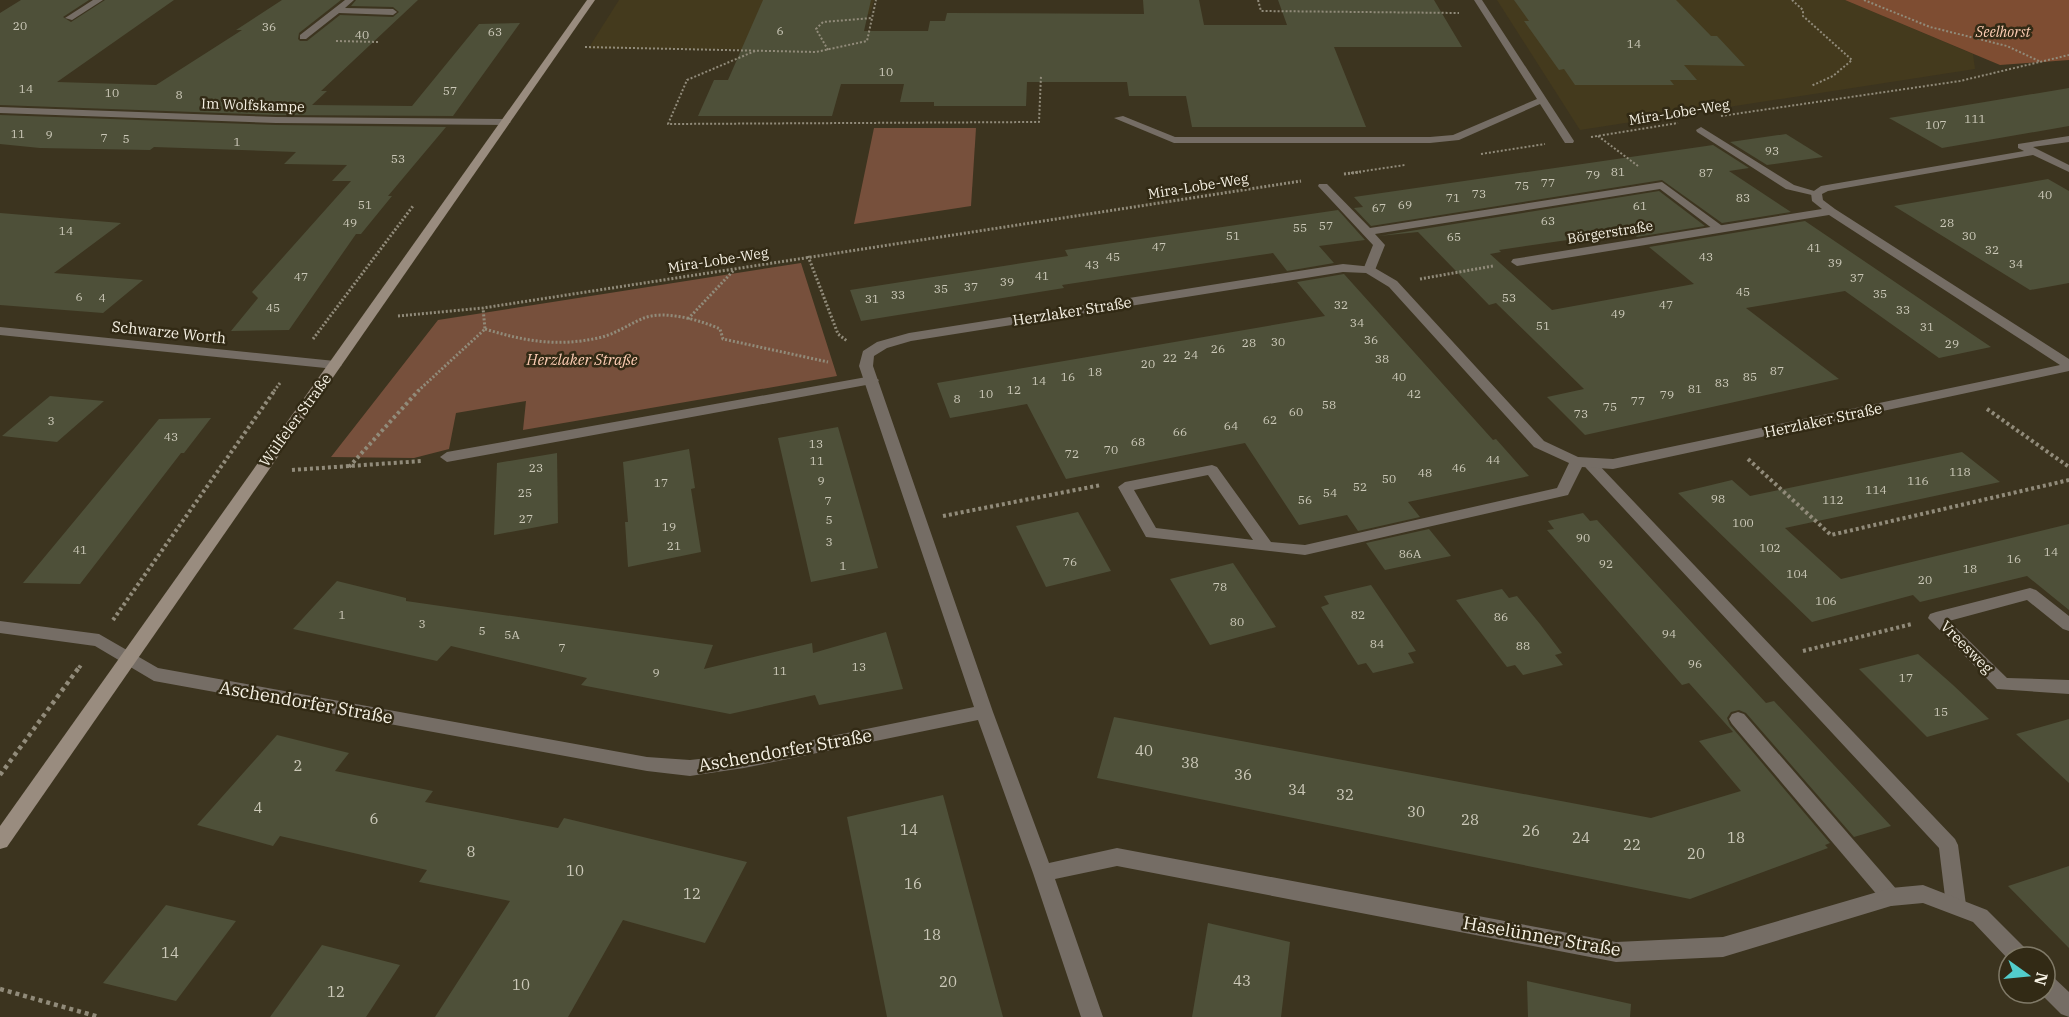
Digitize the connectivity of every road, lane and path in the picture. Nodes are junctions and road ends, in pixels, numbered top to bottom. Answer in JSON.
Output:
{"nodes":[{"id":1,"x":99,"y":0,"type":"edge"},
{"id":2,"x":350,"y":0,"type":"edge"},
{"id":3,"x":591,"y":0,"type":"edge"},
{"id":4,"x":876,"y":0,"type":"edge"},
{"id":5,"x":1258,"y":0,"type":"edge"},
{"id":6,"x":1478,"y":0,"type":"edge"},
{"id":7,"x":1792,"y":0,"type":"edge"},
{"id":8,"x":1864,"y":0,"type":"edge"},
{"id":9,"x":338,"y":10,"type":"junction"},
{"id":10,"x":393,"y":12,"type":"dead end"},
{"id":11,"x":1486,"y":13,"type":"junction"},
{"id":12,"x":69,"y":18,"type":"dead end"},
{"id":13,"x":872,"y":18,"type":"junction"},
{"id":14,"x":305,"y":35,"type":"joint"},
{"id":15,"x":380,"y":42,"type":"dead end"},
{"id":16,"x":557,"y":47,"type":"junction"},
{"id":17,"x":828,"y":50,"type":"junction"},
{"id":18,"x":755,"y":51,"type":"junction"},
{"id":19,"x":2069,"y":56,"type":"edge"},
{"id":20,"x":2043,"y":62,"type":"junction"},
{"id":21,"x":1041,"y":75,"type":"dead end"},
{"id":22,"x":1811,"y":86,"type":"dead end"},
{"id":23,"x":1542,"y":100,"type":"junction"},
{"id":24,"x":0,"y":110,"type":"edge"},
{"id":25,"x":1721,"y":116,"type":"dead end"},
{"id":26,"x":1119,"y":118,"type":"dead end"},
{"id":27,"x":1686,"y":121,"type":"dead end"},
{"id":28,"x":506,"y":122,"type":"junction"},
{"id":29,"x":1701,"y":130,"type":"dead end"},
{"id":30,"x":1598,"y":136,"type":"junction"},
{"id":31,"x":2069,"y":139,"type":"edge"},
{"id":32,"x":1569,"y":141,"type":"junction"},
{"id":33,"x":2035,"y":152,"type":"junction"},
{"id":34,"x":1477,"y":154,"type":"dead end"},
{"id":35,"x":1407,"y":165,"type":"dead end"},
{"id":36,"x":2069,"y":169,"type":"edge"},
{"id":37,"x":1338,"y":175,"type":"dead end"},
{"id":38,"x":1303,"y":180,"type":"dead end"},
{"id":39,"x":1662,"y":185,"type":"junction"},
{"id":40,"x":1323,"y":186,"type":"dead end"},
{"id":41,"x":1815,"y":193,"type":"junction"},
{"id":42,"x":1831,"y":211,"type":"junction"},
{"id":43,"x":1721,"y":230,"type":"junction"},
{"id":44,"x":1367,"y":232,"type":"junction"},
{"id":45,"x":808,"y":256,"type":"junction"},
{"id":46,"x":1517,"y":262,"type":"joint"},
{"id":47,"x":735,"y":269,"type":"junction"},
{"id":48,"x":1369,"y":270,"type":"junction"},
{"id":49,"x":1393,"y":284,"type":"junction"},
{"id":50,"x":483,"y":308,"type":"junction"},
{"id":51,"x":328,"y":319,"type":"dead end"},
{"id":52,"x":369,"y":319,"type":"junction"},
{"id":53,"x":687,"y":320,"type":"junction"},
{"id":54,"x":485,"y":329,"type":"junction"},
{"id":55,"x":0,"y":331,"type":"edge"},
{"id":56,"x":867,"y":360,"type":"junction"},
{"id":57,"x":296,"y":361,"type":"junction"},
{"id":58,"x":335,"y":365,"type":"junction"},
{"id":59,"x":2069,"y":366,"type":"edge"},
{"id":60,"x":872,"y":380,"type":"junction"},
{"id":61,"x":1962,"y":391,"type":"junction"},
{"id":62,"x":1727,"y":440,"type":"junction"},
{"id":63,"x":447,"y":457,"type":"joint"},
{"id":64,"x":1583,"y":464,"type":"junction"},
{"id":65,"x":348,"y":467,"type":"junction"},
{"id":66,"x":2069,"y":467,"type":"edge"},
{"id":67,"x":258,"y":472,"type":"junction"},
{"id":68,"x":2069,"y":480,"type":"edge"},
{"id":69,"x":1125,"y":487,"type":"junction"},
{"id":70,"x":920,"y":521,"type":"junction"},
{"id":71,"x":1266,"y":547,"type":"junction"},
{"id":72,"x":1936,"y":618,"type":"junction"},
{"id":73,"x":2069,"y":625,"type":"edge"},
{"id":74,"x":0,"y":627,"type":"edge"},
{"id":75,"x":99,"y":640,"type":"junction"},
{"id":76,"x":129,"y":657,"type":"junction"},
{"id":77,"x":1774,"y":659,"type":"junction"},
{"id":78,"x":2069,"y":687,"type":"edge"},
{"id":79,"x":984,"y":712,"type":"junction"},
{"id":80,"x":1738,"y":719,"type":"dead end"},
{"id":81,"x":0,"y":775,"type":"edge"},
{"id":82,"x":0,"y":841,"type":"edge"},
{"id":83,"x":1043,"y":873,"type":"junction"},
{"id":84,"x":1890,"y":897,"type":"junction"},
{"id":85,"x":1956,"y":905,"type":"junction"},
{"id":86,"x":2008,"y":945,"type":"edge"},
{"id":87,"x":0,"y":989,"type":"edge"},
{"id":88,"x":2057,"y":995,"type":"edge"},
{"id":89,"x":2069,"y":1007,"type":"edge"},
{"id":90,"x":99,"y":1017,"type":"edge"},
{"id":91,"x":1092,"y":1017,"type":"edge"}],
"edges":[{"from":1,"to":12,"type":"street"},
{"from":2,"to":9,"type":"street"},
{"from":3,"to":16,"type":"main road","name":"Wülfeler Straße"},
{"from":4,"to":13,"type":"path"},
{"from":5,"to":11,"type":"path"},
{"from":6,"to":11,"type":"street"},
{"from":7,"to":22,"type":"path"},
{"from":8,"to":20,"type":"path"},
{"from":9,"to":10,"type":"street"},
{"from":9,"to":14,"type":"street"},
{"from":11,"to":23,"type":"street"},
{"from":13,"to":17,"type":"path"},
{"from":13,"to":17,"type":"path"},
{"from":14,"to":15,"type":"path"},
{"from":16,"to":18,"type":"path"},
{"from":16,"to":28,"type":"main road","name":"Wülfeler Straße"},
{"from":17,"to":18,"type":"path"},
{"from":18,"to":21,"type":"path"},
{"from":19,"to":20,"type":"path","name":"Mira-Lobe-Weg"},
{"from":20,"to":25,"type":"path","name":"Mira-Lobe-Weg"},
{"from":23,"to":26,"type":"street"},
{"from":23,"to":32,"type":"street"},
{"from":24,"to":28,"type":"street","name":"Im Wolfskampe"},
{"from":27,"to":30,"type":"path","name":"Mira-Lobe-Weg"},
{"from":28,"to":52,"type":"main road","name":"Wülfeler Straße"},
{"from":29,"to":41,"type":"street"},
{"from":30,"to":32,"type":"path","name":"Mira-Lobe-Weg"},
{"from":30,"to":39,"type":"path"},
{"from":31,"to":33,"type":"street"},
{"from":32,"to":34,"type":"path","name":"Mira-Lobe-Weg"},
{"from":33,"to":36,"type":"street"},
{"from":33,"to":41,"type":"street"},
{"from":35,"to":37,"type":"path"},
{"from":38,"to":45,"type":"path","name":"Mira-Lobe-Weg"},
{"from":39,"to":43,"type":"street"},
{"from":39,"to":44,"type":"street"},
{"from":40,"to":44,"type":"street"},
{"from":41,"to":42,"type":"street"},
{"from":42,"to":43,"type":"street","name":"Börgerstraße"},
{"from":42,"to":59,"type":"street"},
{"from":43,"to":46,"type":"street","name":"Börgerstraße"},
{"from":44,"to":48,"type":"street"},
{"from":45,"to":47,"type":"path","name":"Mira-Lobe-Weg"},
{"from":45,"to":56,"type":"path"},
{"from":46,"to":49,"type":"path"},
{"from":47,"to":50,"type":"path","name":"Mira-Lobe-Weg"},
{"from":47,"to":53,"type":"path"},
{"from":48,"to":49,"type":"street","name":"Herzlaker Straße"},
{"from":48,"to":56,"type":"street","name":"Herzlaker Straße"},
{"from":49,"to":64,"type":"street","name":"Herzlaker Straße"},
{"from":50,"to":52,"type":"path","name":"Mira-Lobe-Weg"},
{"from":50,"to":54,"type":"path"},
{"from":51,"to":52,"type":"path","name":"Mira-Lobe-Weg"},
{"from":52,"to":58,"type":"main road","name":"Wülfeler Straße"},
{"from":53,"to":54,"type":"path"},
{"from":53,"to":56,"type":"path"},
{"from":54,"to":65,"type":"path"},
{"from":55,"to":57,"type":"street","name":"Schwarze Worth"},
{"from":56,"to":60,"type":"street"},
{"from":57,"to":58,"type":"street","name":"Schwarze Worth"},
{"from":57,"to":75,"type":"path"},
{"from":58,"to":67,"type":"main road","name":"Wülfeler Straße"},
{"from":59,"to":61,"type":"street","name":"Herzlaker Straße"},
{"from":60,"to":63,"type":"street"},
{"from":60,"to":70,"type":"street"},
{"from":61,"to":62,"type":"street","name":"Herzlaker Straße"},
{"from":61,"to":66,"type":"path"},
{"from":62,"to":64,"type":"street","name":"Herzlaker Straße"},
{"from":62,"to":68,"type":"path"},
{"from":63,"to":65,"type":"path"},
{"from":64,"to":71,"type":"street"},
{"from":64,"to":77,"type":"street"},
{"from":65,"to":67,"type":"path"},
{"from":67,"to":76,"type":"main road","name":"Wülfeler Straße"},
{"from":69,"to":70,"type":"path"},
{"from":69,"to":71,"type":"street"},
{"from":69,"to":71,"type":"street"},
{"from":70,"to":79,"type":"street"},
{"from":72,"to":73,"type":"street","name":"Vreesweg"},
{"from":72,"to":77,"type":"path"},
{"from":72,"to":78,"type":"street","name":"Vreesweg"},
{"from":74,"to":75,"type":"street"},
{"from":75,"to":76,"type":"street","name":"Aschendorfer Straße"},
{"from":75,"to":81,"type":"path"},
{"from":76,"to":79,"type":"street","name":"Aschendorfer Straße"},
{"from":76,"to":82,"type":"main road","name":"Wülfeler Straße"},
{"from":77,"to":85,"type":"street"},
{"from":79,"to":83,"type":"street"},
{"from":80,"to":84,"type":"street"},
{"from":83,"to":84,"type":"street","name":"Haselünner Straße"},
{"from":83,"to":91,"type":"street"},
{"from":84,"to":85,"type":"street","name":"Haselünner Straße"},
{"from":85,"to":86,"type":"street","name":"Haselünner Straße"},
{"from":87,"to":90,"type":"path"},
{"from":88,"to":89,"type":"street"}]}
